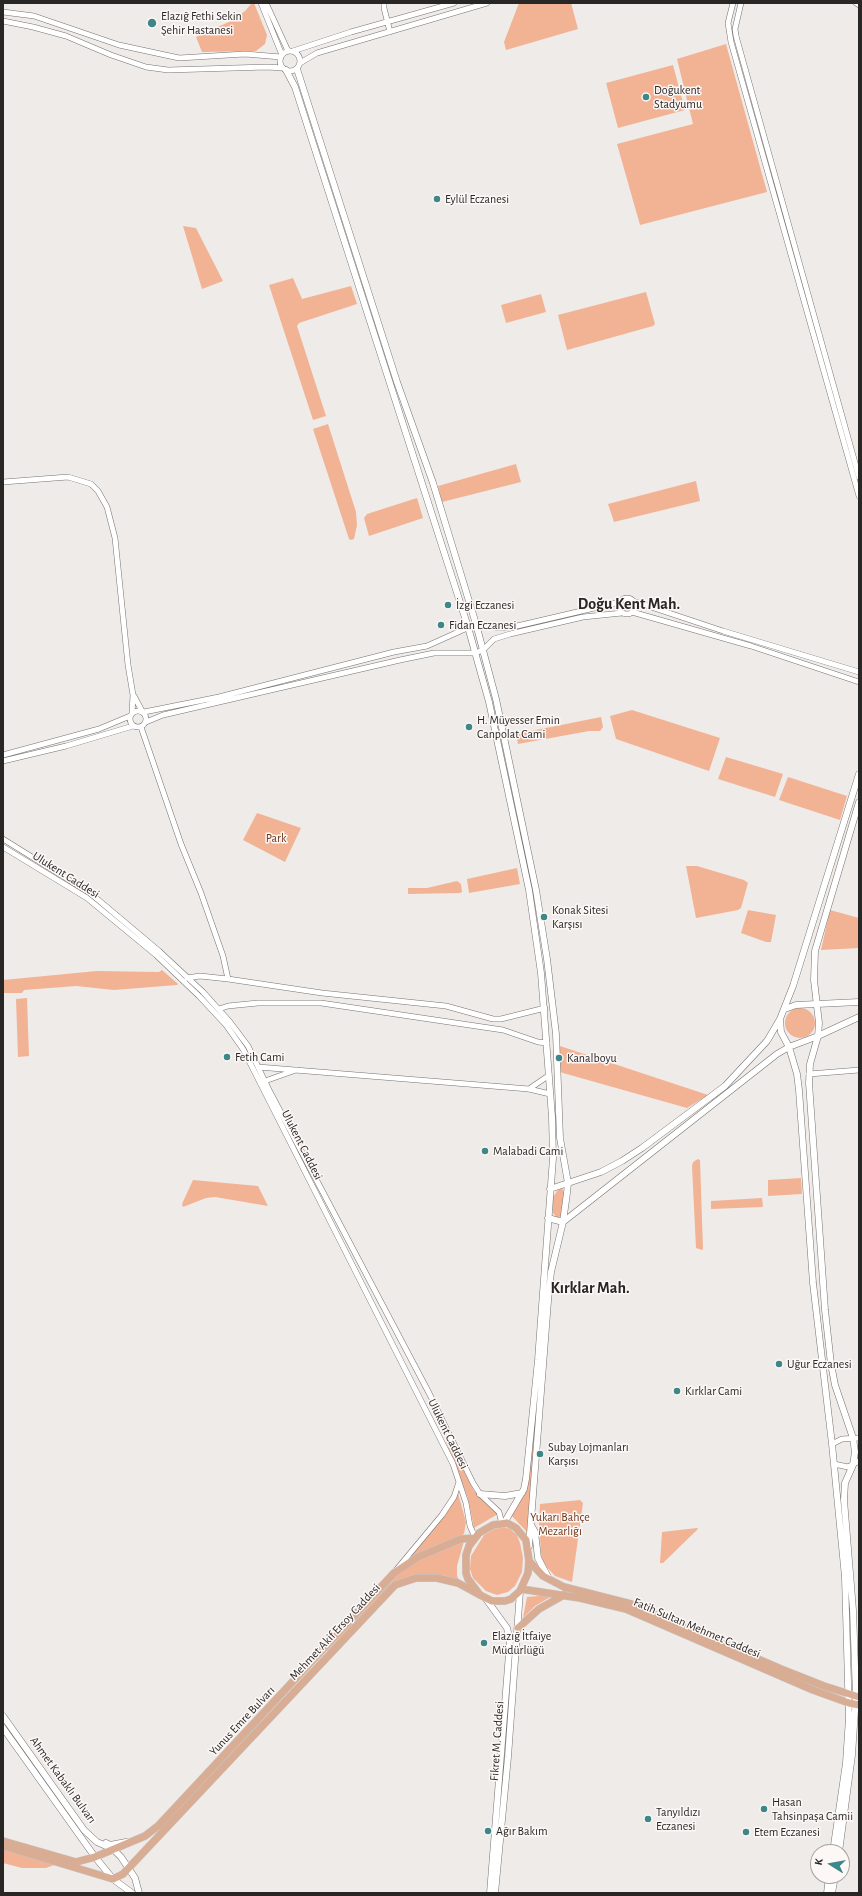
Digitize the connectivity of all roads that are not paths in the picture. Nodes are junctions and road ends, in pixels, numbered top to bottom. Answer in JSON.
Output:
{"nodes":[{"id":1,"x":261,"y":3,"type":"edge"},
{"id":2,"x":266,"y":3,"type":"edge"},
{"id":3,"x":380,"y":3,"type":"edge"},
{"id":4,"x":454,"y":3,"type":"edge"},
{"id":5,"x":487,"y":3,"type":"edge"},
{"id":6,"x":733,"y":3,"type":"edge"},
{"id":7,"x":741,"y":3,"type":"edge"},
{"id":8,"x":856,"y":3,"type":"edge"},
{"id":9,"x":384,"y":5,"type":"edge"},
{"id":10,"x":859,"y":5,"type":"edge"},
{"id":11,"x":3,"y":12,"type":"edge"},
{"id":12,"x":3,"y":21,"type":"edge"},
{"id":13,"x":387,"y":22,"type":"junction"},
{"id":14,"x":390,"y":32,"type":"junction"},
{"id":15,"x":290,"y":51,"type":"junction"},
{"id":16,"x":281,"y":56,"type":"junction"},
{"id":17,"x":299,"y":66,"type":"junction"},
{"id":18,"x":284,"y":69,"type":"junction"},
{"id":19,"x":859,"y":477,"type":"edge"},
{"id":20,"x":3,"y":482,"type":"edge"},
{"id":21,"x":859,"y":496,"type":"edge"},
{"id":22,"x":633,"y":601,"type":"junction"},
{"id":23,"x":620,"y":602,"type":"junction"},
{"id":24,"x":632,"y":612,"type":"junction"},
{"id":25,"x":622,"y":613,"type":"junction"},
{"id":26,"x":476,"y":624,"type":"junction"},
{"id":27,"x":468,"y":628,"type":"junction"},
{"id":28,"x":483,"y":650,"type":"junction"},
{"id":29,"x":475,"y":653,"type":"junction"},
{"id":30,"x":859,"y":672,"type":"edge"},
{"id":31,"x":859,"y":682,"type":"edge"},
{"id":32,"x":133,"y":695,"type":"junction"},
{"id":33,"x":143,"y":712,"type":"junction"},
{"id":34,"x":131,"y":715,"type":"junction"},
{"id":35,"x":146,"y":722,"type":"junction"},
{"id":36,"x":133,"y":726,"type":"junction"},
{"id":37,"x":141,"y":727,"type":"junction"},
{"id":38,"x":3,"y":755,"type":"edge"},
{"id":39,"x":3,"y":761,"type":"edge"},
{"id":40,"x":859,"y":774,"type":"edge"},
{"id":41,"x":859,"y":802,"type":"edge"},
{"id":42,"x":3,"y":839,"type":"edge"},
{"id":43,"x":3,"y":847,"type":"edge"},
{"id":44,"x":188,"y":978,"type":"junction"},
{"id":45,"x":228,"y":979,"type":"junction"},
{"id":46,"x":859,"y":1002,"type":"edge"},
{"id":47,"x":817,"y":1005,"type":"junction"},
{"id":48,"x":545,"y":1008,"type":"junction"},
{"id":49,"x":785,"y":1009,"type":"junction"},
{"id":50,"x":219,"y":1010,"type":"junction"},
{"id":51,"x":859,"y":1017,"type":"edge"},
{"id":52,"x":780,"y":1019,"type":"junction"},
{"id":53,"x":818,"y":1036,"type":"junction"},
{"id":54,"x":547,"y":1043,"type":"junction"},
{"id":55,"x":789,"y":1047,"type":"junction"},
{"id":56,"x":258,"y":1067,"type":"junction"},
{"id":57,"x":298,"y":1070,"type":"junction"},
{"id":58,"x":859,"y":1070,"type":"edge"},
{"id":59,"x":809,"y":1074,"type":"junction"},
{"id":60,"x":548,"y":1076,"type":"junction"},
{"id":61,"x":265,"y":1080,"type":"junction"},
{"id":62,"x":529,"y":1089,"type":"junction"},
{"id":63,"x":550,"y":1094,"type":"junction"},
{"id":64,"x":568,"y":1183,"type":"junction"},
{"id":65,"x":550,"y":1189,"type":"junction"},
{"id":66,"x":548,"y":1218,"type":"junction"},
{"id":67,"x":563,"y":1222,"type":"junction"},
{"id":68,"x":856,"y":1438,"type":"edge"},
{"id":69,"x":832,"y":1444,"type":"junction"},
{"id":70,"x":859,"y":1461,"type":"edge"},
{"id":71,"x":834,"y":1464,"type":"junction"},
{"id":72,"x":853,"y":1465,"type":"junction"},
{"id":73,"x":460,"y":1482,"type":"junction"},
{"id":74,"x":522,"y":1493,"type":"junction"},
{"id":75,"x":480,"y":1494,"type":"junction"},
{"id":76,"x":503,"y":1524,"type":"junction"},
{"id":77,"x":531,"y":1525,"type":"junction"},
{"id":78,"x":474,"y":1537,"type":"junction"},
{"id":79,"x":528,"y":1550,"type":"junction"},
{"id":80,"x":529,"y":1561,"type":"junction"},
{"id":81,"x":394,"y":1573,"type":"junction"},
{"id":82,"x":549,"y":1579,"type":"junction"},
{"id":83,"x":520,"y":1590,"type":"junction"},
{"id":84,"x":564,"y":1595,"type":"junction"},
{"id":85,"x":483,"y":1597,"type":"junction"},
{"id":86,"x":518,"y":1628,"type":"junction"},
{"id":87,"x":849,"y":1694,"type":"junction"},
{"id":88,"x":858,"y":1697,"type":"edge"},
{"id":89,"x":855,"y":1704,"type":"edge"},
{"id":90,"x":3,"y":1716,"type":"edge"},
{"id":91,"x":3,"y":1728,"type":"edge"},
{"id":92,"x":3,"y":1841,"type":"edge"},
{"id":93,"x":97,"y":1842,"type":"junction"},
{"id":94,"x":130,"y":1842,"type":"junction"},
{"id":95,"x":834,"y":1844,"type":"edge"},
{"id":96,"x":840,"y":1844,"type":"edge"},
{"id":97,"x":3,"y":1846,"type":"edge"},
{"id":98,"x":113,"y":1849,"type":"junction"},
{"id":99,"x":95,"y":1857,"type":"junction"},
{"id":100,"x":128,"y":1868,"type":"junction"},
{"id":101,"x":103,"y":1876,"type":"junction"},
{"id":102,"x":113,"y":1879,"type":"junction"},
{"id":103,"x":126,"y":1889,"type":"junction"},
{"id":104,"x":132,"y":1893,"type":"edge"},
{"id":105,"x":138,"y":1893,"type":"edge"},
{"id":106,"x":490,"y":1893,"type":"edge"},
{"id":107,"x":495,"y":1893,"type":"edge"}],
"edges":[{"from":1,"to":16,"type":"street"},
{"from":2,"to":15,"type":"street"},
{"from":3,"to":9,"type":"street"},
{"from":4,"to":13,"type":"street"},
{"from":5,"to":14,"type":"street"},
{"from":6,"to":21,"type":"street"},
{"from":7,"to":19,"type":"street"},
{"from":8,"to":10,"type":"street"},
{"from":9,"to":13,"type":"street"},
{"from":11,"to":16,"type":"street"},
{"from":12,"to":18,"type":"street"},
{"from":13,"to":14,"type":"street"},
{"from":13,"to":15,"type":"street"},
{"from":14,"to":17,"type":"street"},
{"from":15,"to":16,"type":"street"},
{"from":15,"to":17,"type":"street"},
{"from":16,"to":18,"type":"street"},
{"from":17,"to":18,"type":"street"},
{"from":17,"to":26,"type":"main road"},
{"from":18,"to":27,"type":"main road"},
{"from":20,"to":32,"type":"street"},
{"from":22,"to":23,"type":"street"},
{"from":22,"to":24,"type":"street"},
{"from":22,"to":30,"type":"street"},
{"from":23,"to":25,"type":"street"},
{"from":23,"to":26,"type":"street"},
{"from":24,"to":25,"type":"street"},
{"from":24,"to":31,"type":"street"},
{"from":25,"to":28,"type":"street"},
{"from":26,"to":27,"type":"street"},
{"from":26,"to":28,"type":"main road"},
{"from":27,"to":29,"type":"main road"},
{"from":27,"to":33,"type":"street"},
{"from":28,"to":29,"type":"street"},
{"from":28,"to":64,"type":"main road"},
{"from":29,"to":35,"type":"street"},
{"from":29,"to":48,"type":"main road"},
{"from":32,"to":33,"type":"street"},
{"from":32,"to":34,"type":"street"},
{"from":33,"to":34,"type":"street"},
{"from":33,"to":35,"type":"street"},
{"from":34,"to":36,"type":"street"},
{"from":34,"to":38,"type":"street"},
{"from":35,"to":37,"type":"street"},
{"from":36,"to":37,"type":"street"},
{"from":36,"to":39,"type":"street"},
{"from":37,"to":45,"type":"street"},
{"from":40,"to":49,"type":"main road"},
{"from":41,"to":47,"type":"main road"},
{"from":42,"to":44,"type":"street"},
{"from":43,"to":73,"type":"street","name":"Ulukent Caddesi"},
{"from":44,"to":45,"type":"street"},
{"from":44,"to":50,"type":"street"},
{"from":45,"to":48,"type":"street"},
{"from":46,"to":47,"type":"main road"},
{"from":47,"to":49,"type":"main road"},
{"from":47,"to":53,"type":"main road"},
{"from":48,"to":54,"type":"main road"},
{"from":49,"to":52,"type":"main road"},
{"from":50,"to":54,"type":"street"},
{"from":50,"to":56,"type":"street"},
{"from":51,"to":53,"type":"main road"},
{"from":52,"to":55,"type":"main road"},
{"from":52,"to":64,"type":"main road"},
{"from":53,"to":55,"type":"main road"},
{"from":53,"to":59,"type":"main road"},
{"from":54,"to":60,"type":"main road"},
{"from":55,"to":67,"type":"main road"},
{"from":55,"to":69,"type":"main road"},
{"from":56,"to":57,"type":"street"},
{"from":56,"to":61,"type":"street"},
{"from":57,"to":61,"type":"street"},
{"from":57,"to":62,"type":"street"},
{"from":58,"to":59,"type":"street"},
{"from":59,"to":68,"type":"main road"},
{"from":60,"to":62,"type":"street"},
{"from":60,"to":63,"type":"main road"},
{"from":61,"to":75,"type":"street"},
{"from":62,"to":63,"type":"street"},
{"from":63,"to":65,"type":"main road"},
{"from":64,"to":65,"type":"main road"},
{"from":64,"to":67,"type":"main road"},
{"from":65,"to":66,"type":"main road"},
{"from":66,"to":67,"type":"main road"},
{"from":66,"to":74,"type":"main road"},
{"from":67,"to":77,"type":"main road"},
{"from":68,"to":69,"type":"street"},
{"from":68,"to":72,"type":"main road"},
{"from":69,"to":71,"type":"main road"},
{"from":70,"to":72,"type":"street"},
{"from":71,"to":72,"type":"street"},
{"from":71,"to":87,"type":"main road"},
{"from":72,"to":88,"type":"main road"},
{"from":73,"to":78,"type":"street","name":"Ulukent Caddesi"},
{"from":73,"to":81,"type":"street"},
{"from":74,"to":75,"type":"main road"},
{"from":74,"to":76,"type":"main road"},
{"from":75,"to":76,"type":"street"},
{"from":76,"to":78,"type":"main road"},
{"from":76,"to":79,"type":"main road"},
{"from":77,"to":79,"type":"main road"},
{"from":77,"to":82,"type":"main road"},
{"from":78,"to":81,"type":"main road","name":"Yunus Emre Bulvarı"},
{"from":78,"to":85,"type":"main road"},
{"from":79,"to":80,"type":"main road"},
{"from":80,"to":82,"type":"main road"},
{"from":80,"to":83,"type":"main road"},
{"from":81,"to":94,"type":"main road","name":"Yunus Emre Bulvarı"},
{"from":82,"to":87,"type":"main road"},
{"from":83,"to":84,"type":"main road","name":"Fatih Sultan Mehmet Caddesi"},
{"from":83,"to":85,"type":"main road"},
{"from":83,"to":86,"type":"main road","name":"Fikret M. Caddesi"},
{"from":84,"to":86,"type":"main road"},
{"from":84,"to":89,"type":"main road","name":"Fatih Sultan Mehmet Caddesi"},
{"from":85,"to":100,"type":"main road","name":"Mehmet Akif Ersoy Caddesi"},
{"from":85,"to":106,"type":"main road"},
{"from":86,"to":107,"type":"main road","name":"Fikret M. Caddesi"},
{"from":87,"to":88,"type":"main road"},
{"from":87,"to":89,"type":"main road"},
{"from":88,"to":89,"type":"main road"},
{"from":89,"to":95,"type":"main road"},
{"from":89,"to":96,"type":"main road"},
{"from":90,"to":93,"type":"main road","name":"Ahmet Kabaklı Bulvarı"},
{"from":91,"to":99,"type":"main road","name":"Ahmet Kabaklı Bulvarı"},
{"from":92,"to":99,"type":"main road","name":"Yunus Emre Bulvarı"},
{"from":93,"to":94,"type":"main road"},
{"from":93,"to":98,"type":"main road","name":"Ahmet Kabaklı Bulvarı"},
{"from":94,"to":98,"type":"main road","name":"Yunus Emre Bulvarı"},
{"from":97,"to":101,"type":"main road"},
{"from":98,"to":99,"type":"main road","name":"Yunus Emre Bulvarı"},
{"from":98,"to":100,"type":"main road"},
{"from":99,"to":102,"type":"main road","name":"Ahmet Kabaklı Bulvarı"},
{"from":100,"to":102,"type":"main road","name":"Mehmet Akif Ersoy Caddesi"},
{"from":100,"to":105,"type":"main road"},
{"from":101,"to":102,"type":"main road"},
{"from":101,"to":103,"type":"main road"},
{"from":102,"to":103,"type":"main road","name":"Ahmet Kabaklı Bulvarı"},
{"from":103,"to":104,"type":"main road"}]}
